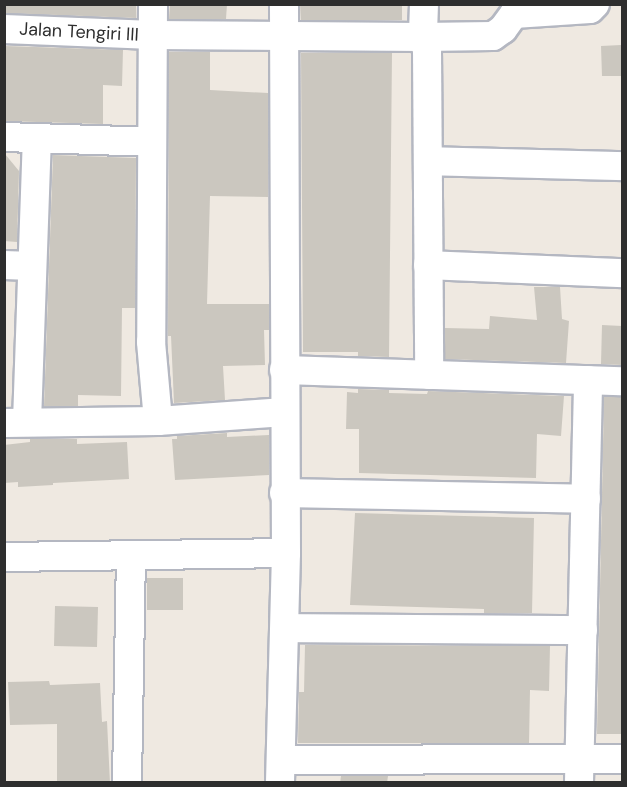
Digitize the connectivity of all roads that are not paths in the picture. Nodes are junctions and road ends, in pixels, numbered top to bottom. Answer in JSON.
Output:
{"nodes":[{"id":1,"x":153,"y":4,"type":"edge"},
{"id":2,"x":284,"y":4,"type":"edge"},
{"id":3,"x":424,"y":4,"type":"edge"},
{"id":4,"x":595,"y":4,"type":"edge"},
{"id":5,"x":4,"y":29,"type":"edge"},
{"id":6,"x":284,"y":34,"type":"junction"},
{"id":7,"x":153,"y":35,"type":"junction"},
{"id":8,"x":423,"y":38,"type":"junction"},
{"id":9,"x":4,"y":137,"type":"edge"},
{"id":10,"x":37,"y":138,"type":"junction"},
{"id":11,"x":152,"y":142,"type":"junction"},
{"id":12,"x":428,"y":161,"type":"junction"},
{"id":13,"x":622,"y":166,"type":"edge"},
{"id":14,"x":18,"y":266,"type":"edge"},
{"id":15,"x":428,"y":266,"type":"junction"},
{"id":16,"x":622,"y":273,"type":"edge"},
{"id":17,"x":284,"y":370,"type":"junction"},
{"id":18,"x":429,"y":375,"type":"junction"},
{"id":19,"x":588,"y":380,"type":"junction"},
{"id":20,"x":622,"y":381,"type":"edge"},
{"id":21,"x":285,"y":412,"type":"junction"},
{"id":22,"x":158,"y":421,"type":"junction"},
{"id":23,"x":16,"y":423,"type":"edge"},
{"id":24,"x":284,"y":493,"type":"junction"},
{"id":25,"x":586,"y":499,"type":"junction"},
{"id":26,"x":286,"y":553,"type":"junction"},
{"id":27,"x":131,"y":555,"type":"junction"},
{"id":28,"x":4,"y":557,"type":"edge"},
{"id":29,"x":285,"y":628,"type":"junction"},
{"id":30,"x":583,"y":630,"type":"junction"},
{"id":31,"x":622,"y":759,"type":"edge"},
{"id":32,"x":281,"y":771,"type":"edge"},
{"id":33,"x":425,"y":771,"type":"edge"},
{"id":34,"x":579,"y":771,"type":"edge"},
{"id":35,"x":127,"y":783,"type":"edge"}],
"edges":[{"from":1,"to":7,"type":"street"},
{"from":2,"to":6,"type":"street"},
{"from":3,"to":8,"type":"street"},
{"from":4,"to":8,"type":"street","name":"Jalan Tengiri III"},
{"from":5,"to":7,"type":"street","name":"Jalan Tengiri III"},
{"from":6,"to":7,"type":"street","name":"Jalan Tengiri III"},
{"from":6,"to":8,"type":"street","name":"Jalan Tengiri III"},
{"from":6,"to":17,"type":"street"},
{"from":7,"to":11,"type":"street"},
{"from":8,"to":12,"type":"street"},
{"from":9,"to":10,"type":"street"},
{"from":10,"to":11,"type":"street"},
{"from":10,"to":14,"type":"street"},
{"from":11,"to":22,"type":"street"},
{"from":12,"to":13,"type":"street"},
{"from":12,"to":15,"type":"street"},
{"from":14,"to":23,"type":"street"},
{"from":15,"to":16,"type":"street"},
{"from":15,"to":18,"type":"street"},
{"from":17,"to":18,"type":"street"},
{"from":17,"to":21,"type":"street"},
{"from":18,"to":19,"type":"street"},
{"from":19,"to":20,"type":"street"},
{"from":19,"to":25,"type":"street"},
{"from":21,"to":22,"type":"street"},
{"from":21,"to":24,"type":"street"},
{"from":22,"to":23,"type":"street"},
{"from":24,"to":25,"type":"street"},
{"from":24,"to":26,"type":"street"},
{"from":25,"to":30,"type":"street"},
{"from":26,"to":27,"type":"street"},
{"from":26,"to":29,"type":"street"},
{"from":27,"to":28,"type":"street"},
{"from":27,"to":35,"type":"street"},
{"from":29,"to":30,"type":"street"},
{"from":29,"to":32,"type":"street"},
{"from":30,"to":34,"type":"street"},
{"from":31,"to":34,"type":"street"},
{"from":32,"to":33,"type":"street"},
{"from":33,"to":34,"type":"street"}]}
